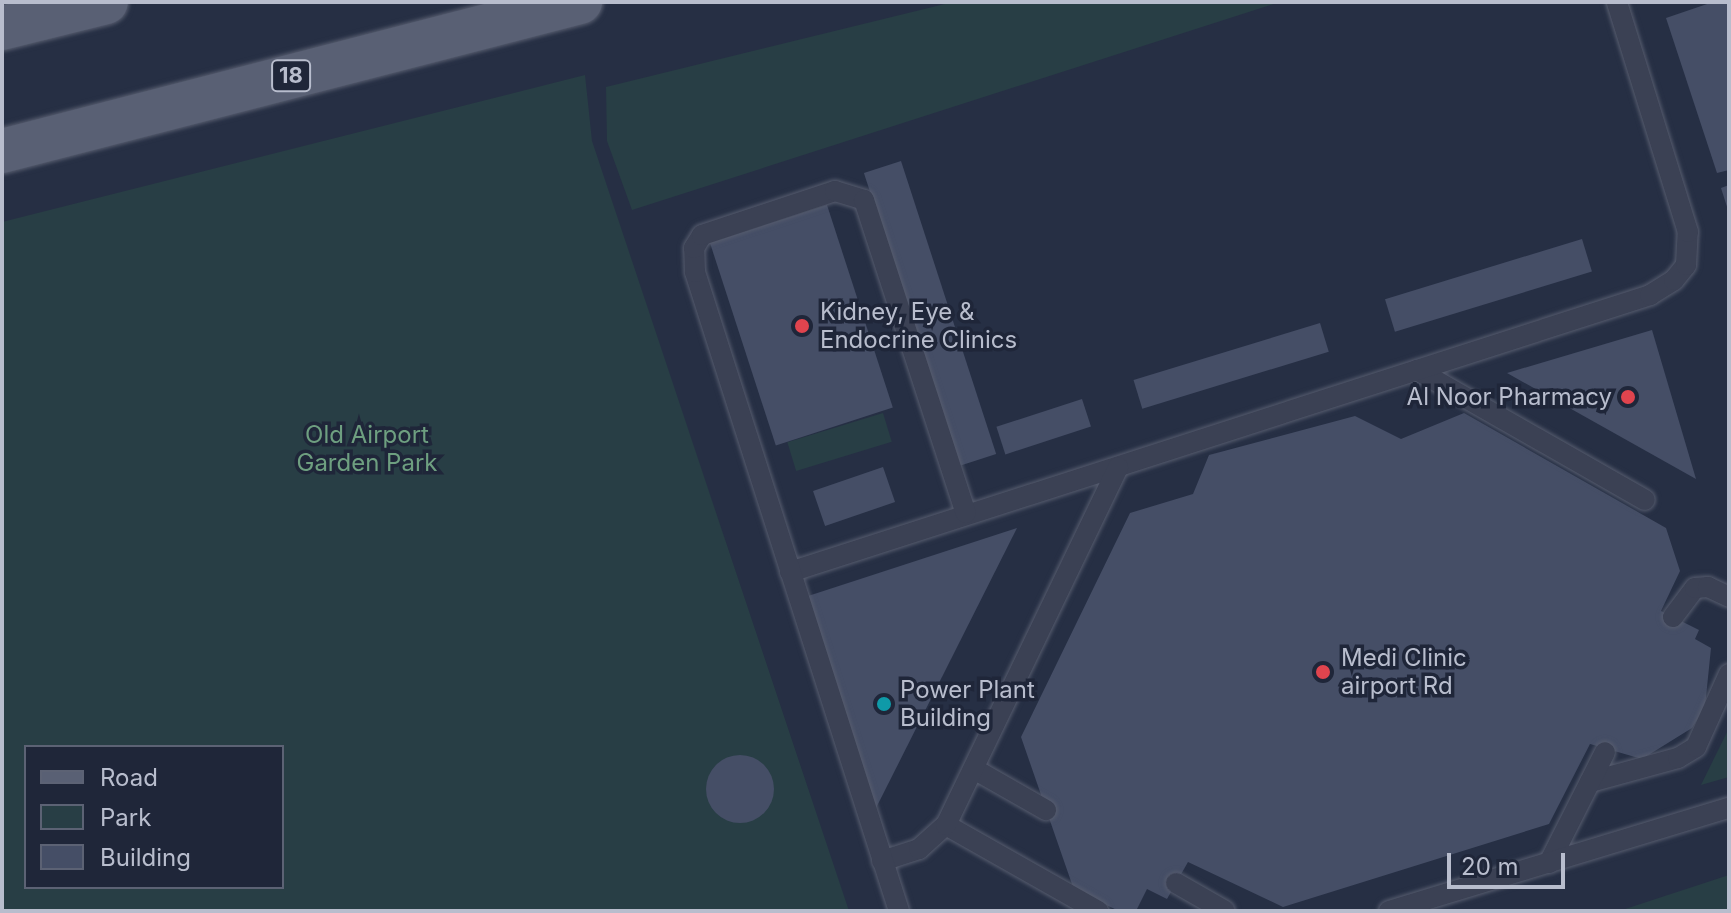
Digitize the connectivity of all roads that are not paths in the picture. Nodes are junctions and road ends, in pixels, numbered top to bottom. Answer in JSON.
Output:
{"nodes":[{"id":1,"x":106,"y":2,"type":"edge"},
{"id":2,"x":580,"y":2,"type":"edge"},
{"id":3,"x":1617,"y":2,"type":"edge"},
{"id":4,"x":2,"y":28,"type":"edge"},
{"id":5,"x":2,"y":151,"type":"edge"},
{"id":6,"x":1417,"y":370,"type":"junction"},
{"id":7,"x":1118,"y":467,"type":"junction"},
{"id":8,"x":1645,"y":500,"type":"dead end"},
{"id":9,"x":966,"y":513,"type":"junction"},
{"id":10,"x":790,"y":572,"type":"junction"},
{"id":11,"x":1727,"y":590,"type":"edge"},
{"id":12,"x":1673,"y":617,"type":"dead end"},
{"id":13,"x":1729,"y":674,"type":"edge"},
{"id":14,"x":1605,"y":752,"type":"dead end"},
{"id":15,"x":974,"y":769,"type":"junction"},
{"id":16,"x":1590,"y":782,"type":"junction"},
{"id":17,"x":1729,"y":808,"type":"edge"},
{"id":18,"x":1046,"y":810,"type":"dead end"},
{"id":19,"x":946,"y":825,"type":"junction"},
{"id":20,"x":882,"y":861,"type":"junction"},
{"id":21,"x":1549,"y":863,"type":"junction"},
{"id":22,"x":1176,"y":883,"type":"dead end"},
{"id":23,"x":1429,"y":906,"type":"edge"},
{"id":24,"x":899,"y":911,"type":"edge"},
{"id":25,"x":1098,"y":911,"type":"edge"},
{"id":26,"x":1225,"y":911,"type":"edge"},
{"id":27,"x":1389,"y":911,"type":"edge"}],
"edges":[{"from":1,"to":4,"type":"main road"},
{"from":2,"to":5,"type":"main road","number":"18"},
{"from":3,"to":6,"type":"lane"},
{"from":6,"to":7,"type":"lane"},
{"from":6,"to":8,"type":"lane"},
{"from":7,"to":9,"type":"lane"},
{"from":7,"to":15,"type":"lane"},
{"from":9,"to":10,"type":"lane"},
{"from":9,"to":10,"type":"lane"},
{"from":10,"to":20,"type":"lane"},
{"from":11,"to":12,"type":"lane"},
{"from":13,"to":16,"type":"lane"},
{"from":14,"to":16,"type":"lane"},
{"from":15,"to":18,"type":"lane"},
{"from":15,"to":19,"type":"lane"},
{"from":16,"to":21,"type":"lane"},
{"from":17,"to":21,"type":"lane"},
{"from":19,"to":20,"type":"lane"},
{"from":19,"to":25,"type":"lane"},
{"from":20,"to":24,"type":"lane"},
{"from":21,"to":23,"type":"lane"},
{"from":22,"to":26,"type":"lane"},
{"from":23,"to":27,"type":"lane"}]}
